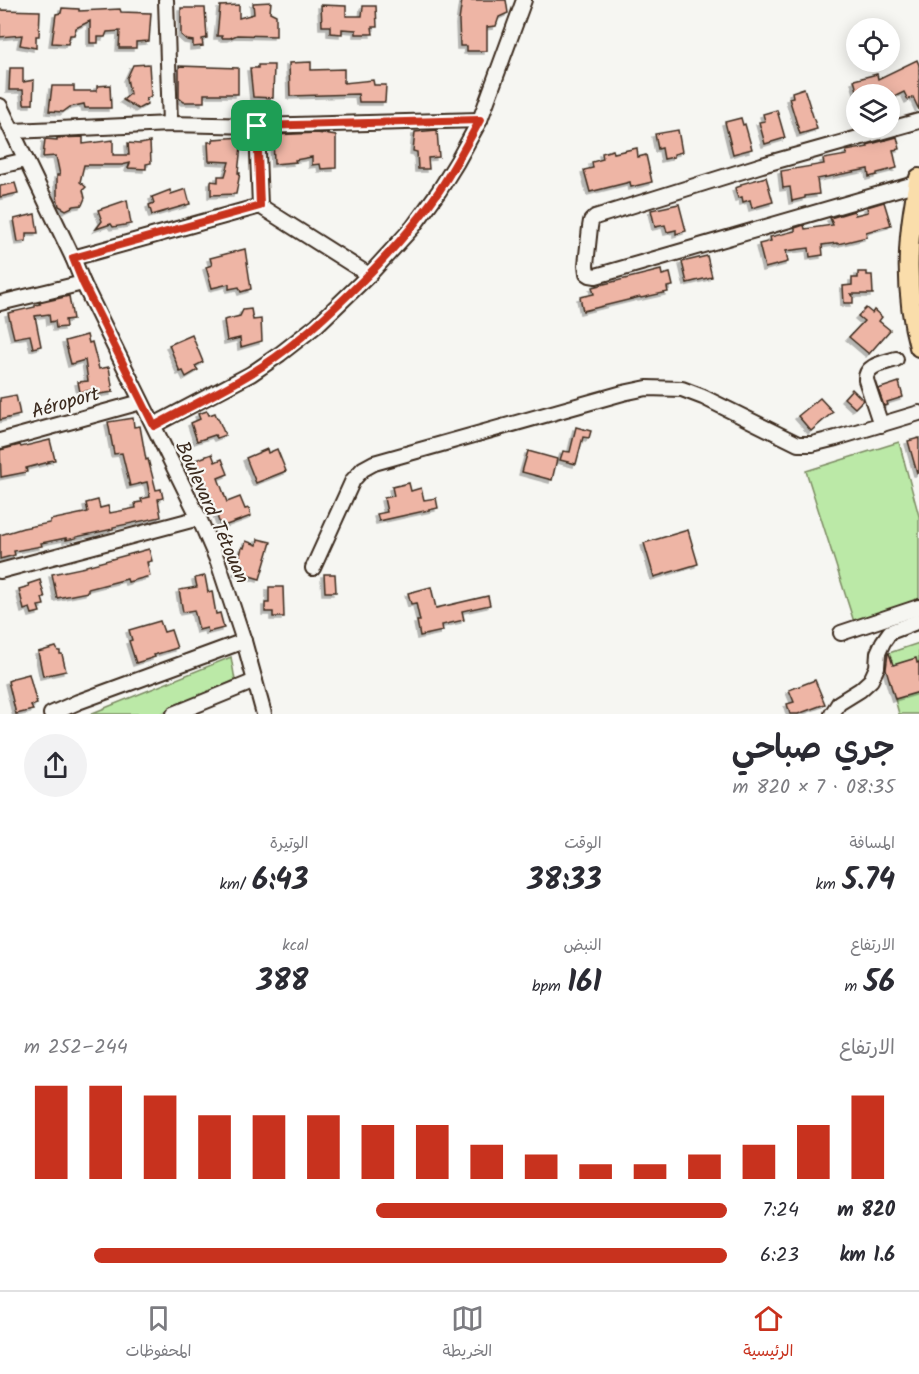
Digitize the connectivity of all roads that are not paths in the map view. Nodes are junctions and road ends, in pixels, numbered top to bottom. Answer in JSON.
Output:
{"nodes":[{"id":1,"x":166,"y":0,"type":"edge"},
{"id":2,"x":524,"y":0,"type":"edge"},
{"id":3,"x":0,"y":106,"type":"edge"},
{"id":4,"x":480,"y":120,"type":"junction"},
{"id":5,"x":919,"y":121,"type":"edge"},
{"id":6,"x":171,"y":124,"type":"junction"},
{"id":7,"x":257,"y":126,"type":"junction"},
{"id":8,"x":13,"y":132,"type":"junction"},
{"id":9,"x":26,"y":160,"type":"junction"},
{"id":10,"x":0,"y":166,"type":"edge"},
{"id":11,"x":918,"y":181,"type":"edge"},
{"id":12,"x":260,"y":206,"type":"junction"},
{"id":13,"x":73,"y":258,"type":"junction"},
{"id":14,"x":369,"y":275,"type":"junction"},
{"id":15,"x":83,"y":283,"type":"junction"},
{"id":16,"x":0,"y":303,"type":"edge"},
{"id":17,"x":919,"y":347,"type":"edge"},
{"id":18,"x":896,"y":359,"type":"dead end"},
{"id":19,"x":141,"y":402,"type":"junction"},
{"id":20,"x":919,"y":414,"type":"edge"},
{"id":21,"x":881,"y":425,"type":"junction"},
{"id":22,"x":154,"y":426,"type":"junction"},
{"id":23,"x":0,"y":441,"type":"edge"},
{"id":24,"x":199,"y":518,"type":"junction"},
{"id":25,"x":313,"y":568,"type":"dead end"},
{"id":26,"x":0,"y":571,"type":"edge"},
{"id":27,"x":919,"y":607,"type":"edge"},
{"id":28,"x":919,"y":621,"type":"edge"},
{"id":29,"x":841,"y":633,"type":"dead end"},
{"id":30,"x":244,"y":641,"type":"junction"},
{"id":31,"x":255,"y":681,"type":"junction"},
{"id":32,"x":51,"y":714,"type":"edge"},
{"id":33,"x":174,"y":714,"type":"edge"},
{"id":34,"x":264,"y":714,"type":"edge"},
{"id":35,"x":832,"y":714,"type":"edge"}],
"edges":[{"from":1,"to":6,"type":"street"},
{"from":2,"to":4,"type":"street"},
{"from":3,"to":8,"type":"street","name":"Boulevard Tétouan"},
{"from":4,"to":7,"type":"street"},
{"from":4,"to":14,"type":"street"},
{"from":5,"to":11,"type":"street"},
{"from":6,"to":7,"type":"street"},
{"from":6,"to":8,"type":"street"},
{"from":7,"to":12,"type":"street"},
{"from":8,"to":9,"type":"street","name":"Boulevard Tétouan"},
{"from":9,"to":10,"type":"street"},
{"from":9,"to":13,"type":"street","name":"Boulevard Tétouan"},
{"from":11,"to":17,"type":"main road"},
{"from":12,"to":13,"type":"street"},
{"from":12,"to":14,"type":"street"},
{"from":13,"to":15,"type":"street","name":"Boulevard Tétouan"},
{"from":14,"to":22,"type":"street"},
{"from":15,"to":16,"type":"street"},
{"from":15,"to":19,"type":"street","name":"Boulevard Tétouan"},
{"from":18,"to":21,"type":"street"},
{"from":19,"to":22,"type":"street","name":"Boulevard Tétouan"},
{"from":19,"to":23,"type":"street","name":"Aéroport"},
{"from":20,"to":21,"type":"street"},
{"from":21,"to":25,"type":"street"},
{"from":22,"to":24,"type":"street","name":"Boulevard Tétouan"},
{"from":24,"to":26,"type":"street"},
{"from":24,"to":30,"type":"street","name":"Boulevard Tétouan"},
{"from":27,"to":29,"type":"street"},
{"from":28,"to":35,"type":"street"},
{"from":30,"to":31,"type":"street","name":"Boulevard Tétouan"},
{"from":30,"to":32,"type":"street"},
{"from":31,"to":33,"type":"street"},
{"from":31,"to":34,"type":"street","name":"Boulevard Tétouan"}]}
